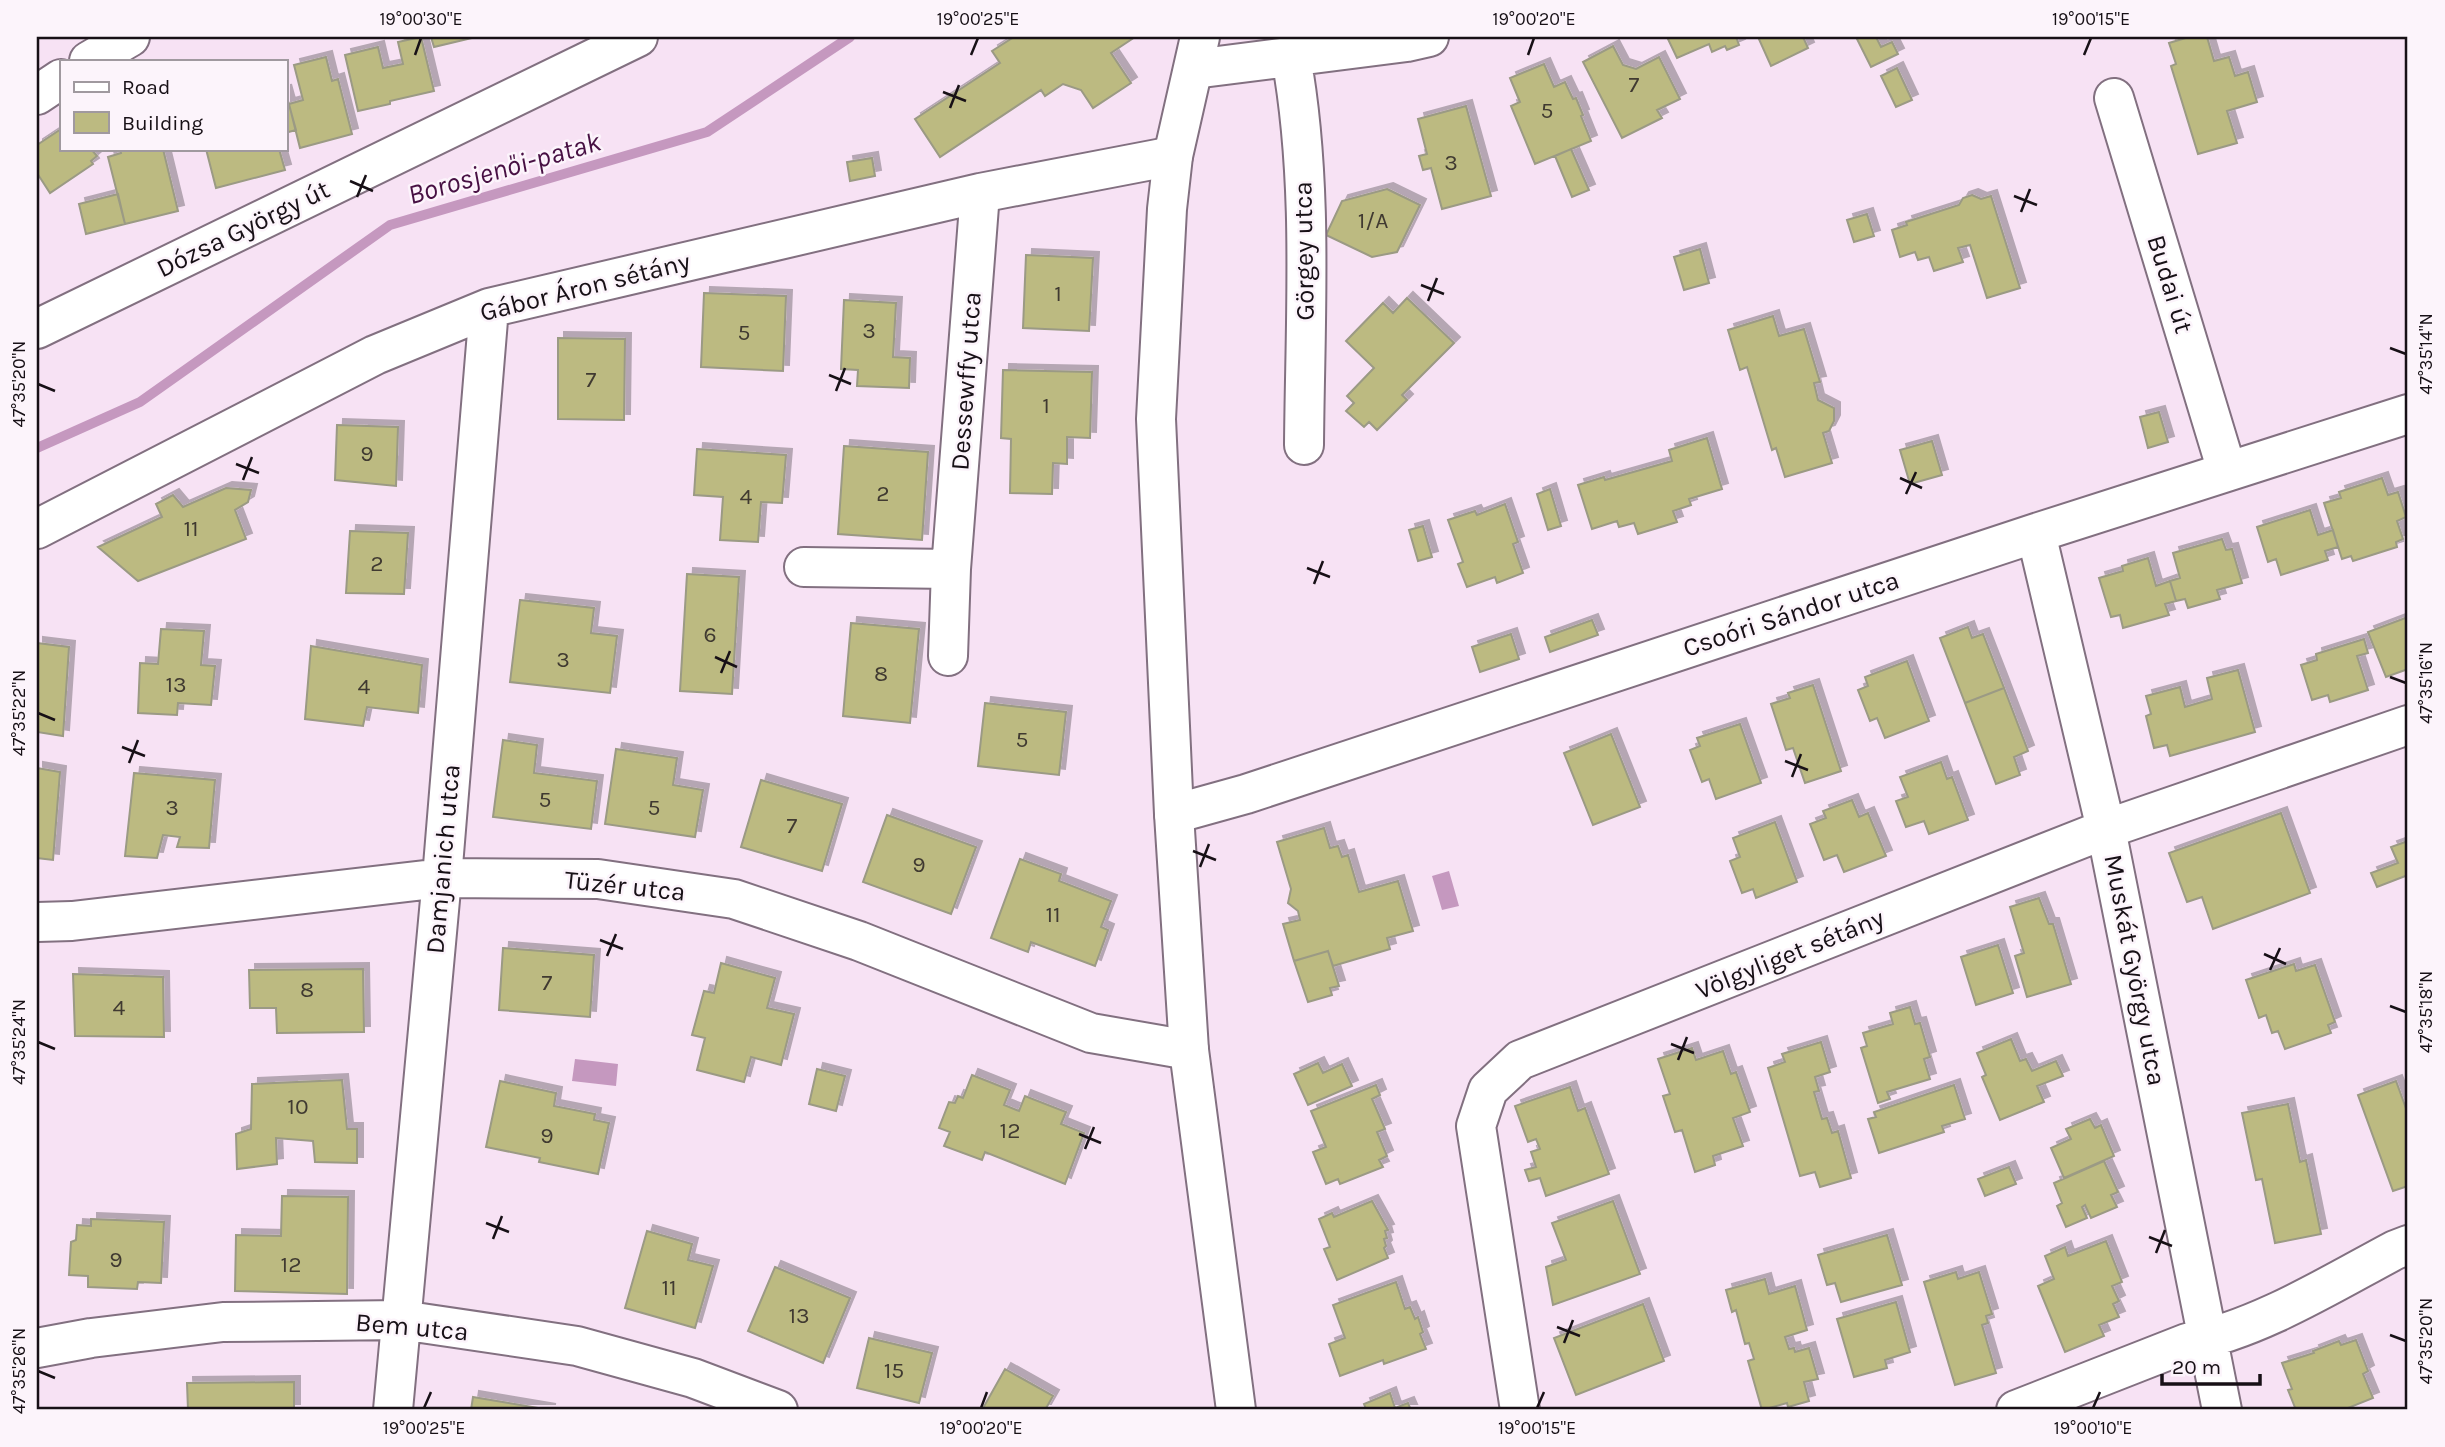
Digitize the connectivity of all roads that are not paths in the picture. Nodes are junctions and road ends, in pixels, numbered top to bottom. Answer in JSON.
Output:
{"nodes":[{"id":1,"x":130,"y":37,"type":"edge"},
{"id":2,"x":638,"y":37,"type":"edge"},
{"id":3,"x":1429,"y":37,"type":"edge"},
{"id":4,"x":1197,"y":53,"type":"edge"},
{"id":5,"x":1290,"y":57,"type":"junction"},
{"id":6,"x":91,"y":60,"type":"edge"},
{"id":7,"x":60,"y":80,"type":"edge"},
{"id":8,"x":37,"y":95,"type":"edge"},
{"id":9,"x":2114,"y":99,"type":"dead end"},
{"id":10,"x":1172,"y":156,"type":"junction"},
{"id":11,"x":980,"y":193,"type":"junction"},
{"id":12,"x":489,"y":308,"type":"junction"},
{"id":13,"x":37,"y":329,"type":"edge"},
{"id":14,"x":2408,"y":414,"type":"edge"},
{"id":15,"x":1304,"y":445,"type":"dead end"},
{"id":16,"x":2227,"y":471,"type":"junction"},
{"id":17,"x":37,"y":528,"type":"edge"},
{"id":18,"x":2036,"y":533,"type":"junction"},
{"id":19,"x":804,"y":567,"type":"dead end"},
{"id":20,"x":951,"y":569,"type":"junction"},
{"id":21,"x":948,"y":656,"type":"dead end"},
{"id":22,"x":2408,"y":725,"type":"edge"},
{"id":23,"x":1174,"y":814,"type":"junction"},
{"id":24,"x":2106,"y":829,"type":"junction"},
{"id":25,"x":442,"y":878,"type":"junction"},
{"id":26,"x":37,"y":922,"type":"edge"},
{"id":27,"x":1189,"y":1050,"type":"junction"},
{"id":28,"x":2408,"y":1245,"type":"edge"},
{"id":29,"x":401,"y":1320,"type":"junction"},
{"id":30,"x":2208,"y":1339,"type":"junction"},
{"id":31,"x":37,"y":1348,"type":"edge"},
{"id":32,"x":393,"y":1410,"type":"edge"},
{"id":33,"x":778,"y":1410,"type":"edge"},
{"id":34,"x":1236,"y":1410,"type":"edge"},
{"id":35,"x":1520,"y":1410,"type":"edge"},
{"id":36,"x":2017,"y":1410,"type":"edge"},
{"id":37,"x":2222,"y":1410,"type":"edge"}],
"edges":[{"from":1,"to":6,"type":"street"},
{"from":2,"to":13,"type":"street","name":"Dózsa György út"},
{"from":3,"to":5,"type":"street"},
{"from":4,"to":5,"type":"street"},
{"from":4,"to":10,"type":"street"},
{"from":5,"to":15,"type":"street","name":"Görgey utca"},
{"from":7,"to":8,"type":"street"},
{"from":9,"to":16,"type":"street","name":"Budai út"},
{"from":10,"to":11,"type":"street","name":"Gábor Áron sétány"},
{"from":10,"to":23,"type":"street"},
{"from":11,"to":12,"type":"street","name":"Gábor Áron sétány"},
{"from":11,"to":20,"type":"street","name":"Dessewffy utca"},
{"from":12,"to":17,"type":"street","name":"Gábor Áron sétány"},
{"from":12,"to":25,"type":"street","name":"Damjanich utca"},
{"from":14,"to":16,"type":"street","name":"Csoóri Sándor utca"},
{"from":16,"to":18,"type":"street","name":"Csoóri Sándor utca"},
{"from":18,"to":23,"type":"street","name":"Csoóri Sándor utca"},
{"from":18,"to":24,"type":"street","name":"Muskát György utca"},
{"from":19,"to":20,"type":"street"},
{"from":20,"to":21,"type":"street","name":"Dessewffy utca"},
{"from":22,"to":24,"type":"street","name":"Völgyliget sétány"},
{"from":23,"to":27,"type":"street"},
{"from":24,"to":30,"type":"street","name":"Muskát György utca"},
{"from":24,"to":35,"type":"street","name":"Völgyliget sétány"},
{"from":25,"to":26,"type":"street","name":"Tüzér utca"},
{"from":25,"to":27,"type":"street","name":"Tüzér utca"},
{"from":25,"to":29,"type":"street","name":"Damjanich utca"},
{"from":27,"to":34,"type":"street"},
{"from":28,"to":30,"type":"street"},
{"from":29,"to":31,"type":"street","name":"Bem utca"},
{"from":29,"to":32,"type":"street","name":"Damjanich utca"},
{"from":29,"to":33,"type":"street","name":"Bem utca"},
{"from":30,"to":36,"type":"street"},
{"from":30,"to":37,"type":"street","name":"Muskát György utca"}]}
